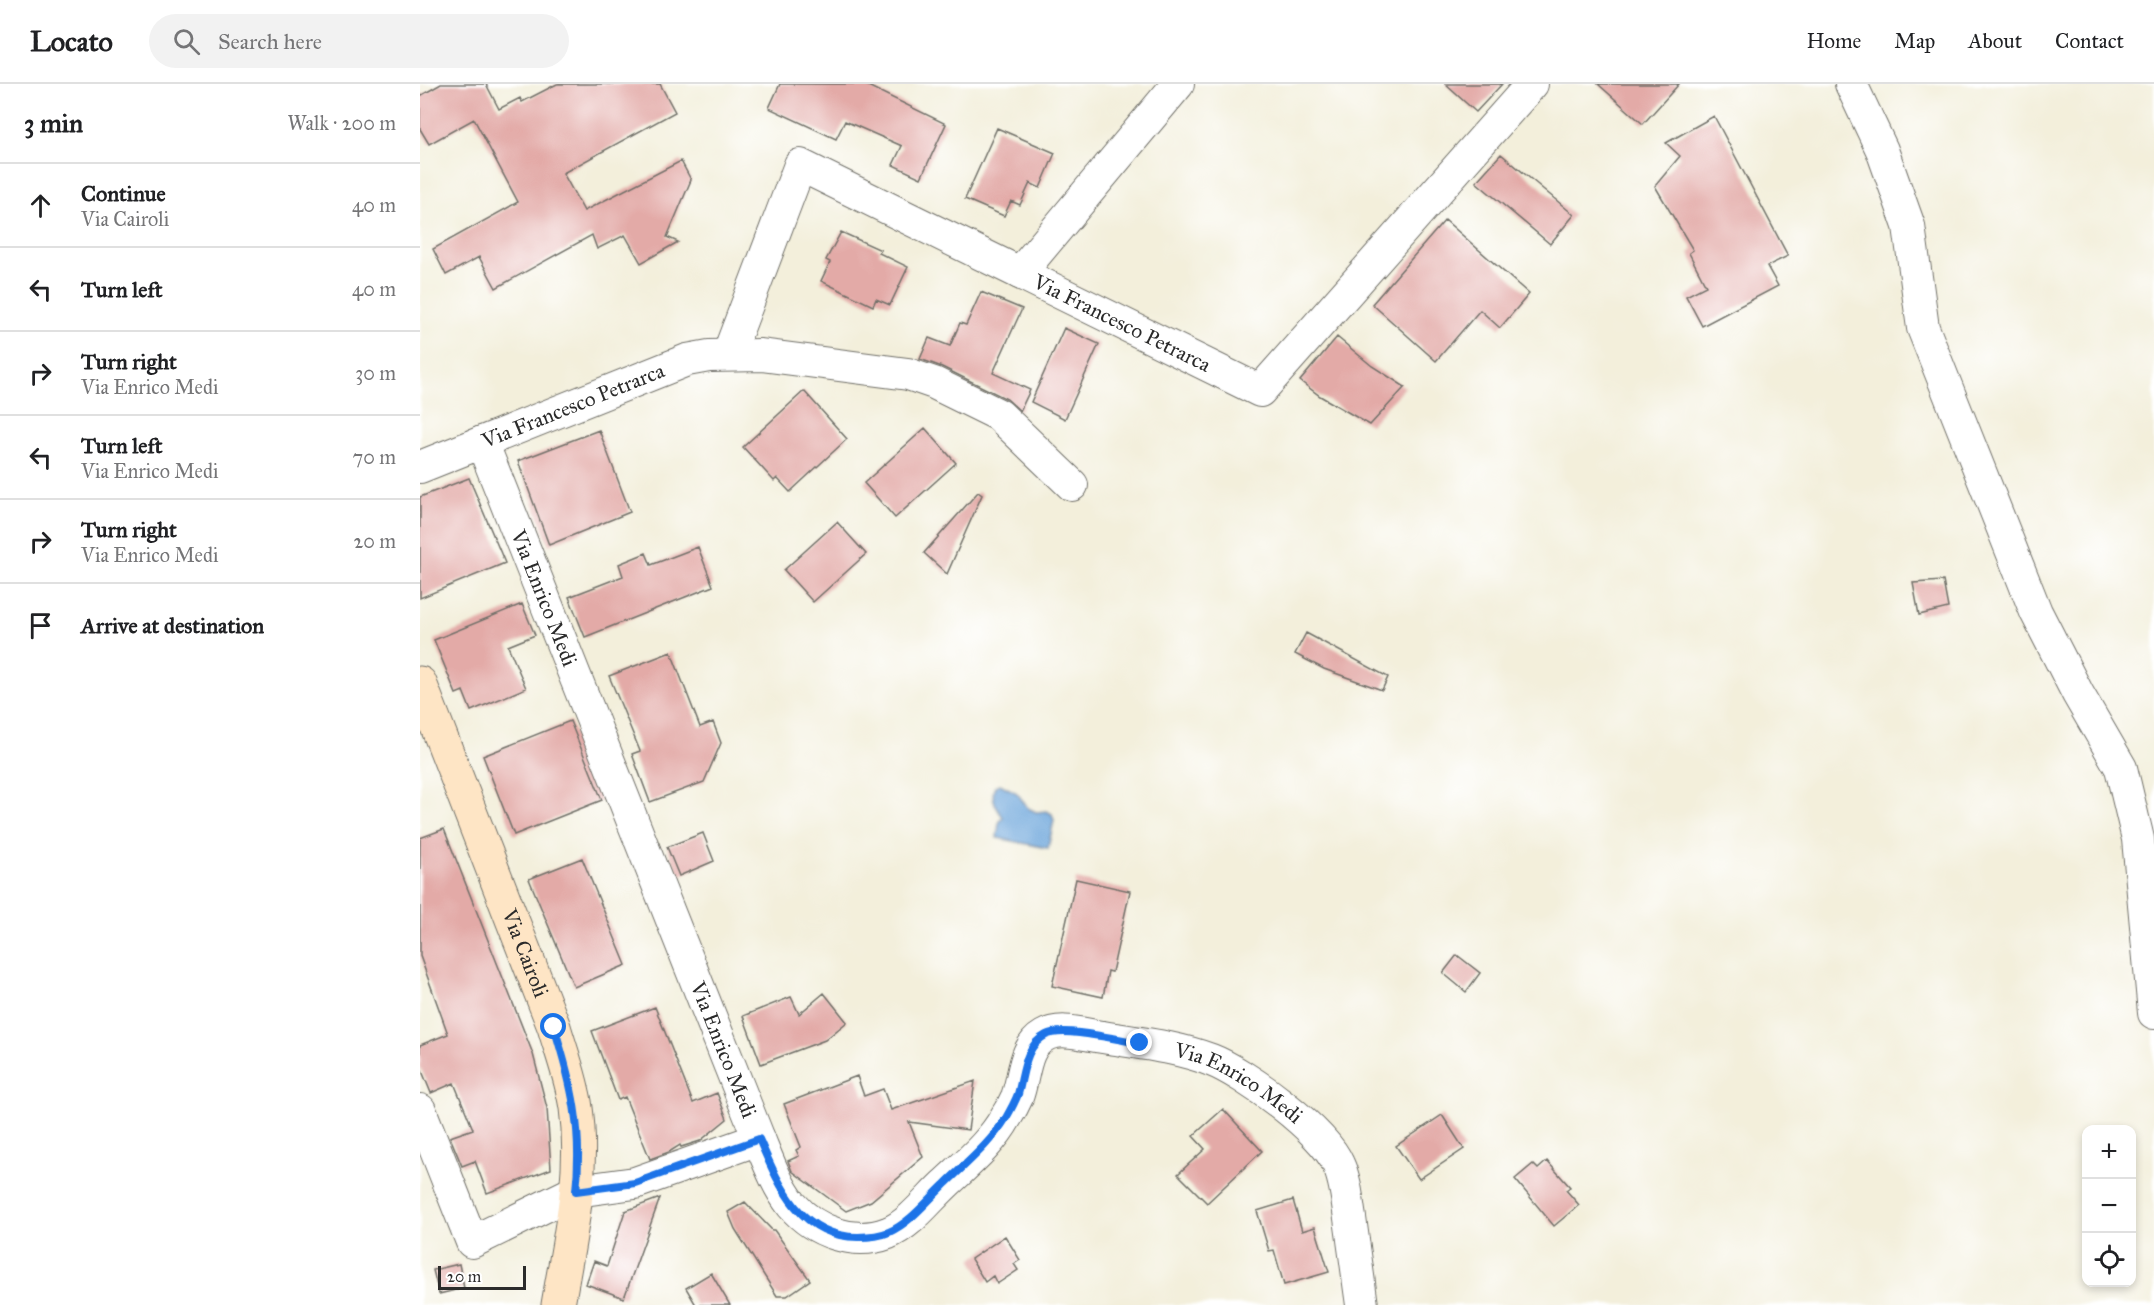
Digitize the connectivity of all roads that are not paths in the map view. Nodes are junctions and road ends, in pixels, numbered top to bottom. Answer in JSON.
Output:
{"nodes":[{"id":1,"x":1179,"y":84,"type":"edge"},
{"id":2,"x":1532,"y":84,"type":"edge"},
{"id":3,"x":1851,"y":84,"type":"edge"},
{"id":4,"x":1020,"y":273,"type":"junction"},
{"id":5,"x":728,"y":355,"type":"junction"},
{"id":6,"x":482,"y":442,"type":"junction"},
{"id":7,"x":420,"y":467,"type":"edge"},
{"id":8,"x":1072,"y":484,"type":"dead end"},
{"id":9,"x":424,"y":703,"type":"edge"},
{"id":10,"x":2154,"y":1013,"type":"edge"},
{"id":11,"x":420,"y":1110,"type":"edge"},
{"id":12,"x":759,"y":1139,"type":"junction"},
{"id":13,"x":576,"y":1191,"type":"junction"},
{"id":14,"x":558,"y":1305,"type":"edge"},
{"id":15,"x":1362,"y":1305,"type":"edge"}],
"edges":[{"from":1,"to":4,"type":"street"},
{"from":2,"to":4,"type":"street","name":"Via Francesco Petrarca"},
{"from":3,"to":10,"type":"street"},
{"from":4,"to":5,"type":"street","name":"Via Francesco Petrarca"},
{"from":5,"to":6,"type":"street","name":"Via Francesco Petrarca"},
{"from":5,"to":8,"type":"street","name":"Via Francesco Petrarca"},
{"from":6,"to":7,"type":"street","name":"Via Francesco Petrarca"},
{"from":6,"to":12,"type":"street","name":"Via Enrico Medi"},
{"from":9,"to":13,"type":"street","name":"Via Cairoli"},
{"from":11,"to":13,"type":"street"},
{"from":12,"to":13,"type":"street"},
{"from":12,"to":15,"type":"street","name":"Via Enrico Medi"},
{"from":13,"to":14,"type":"street","name":"Via Cairoli"}]}
